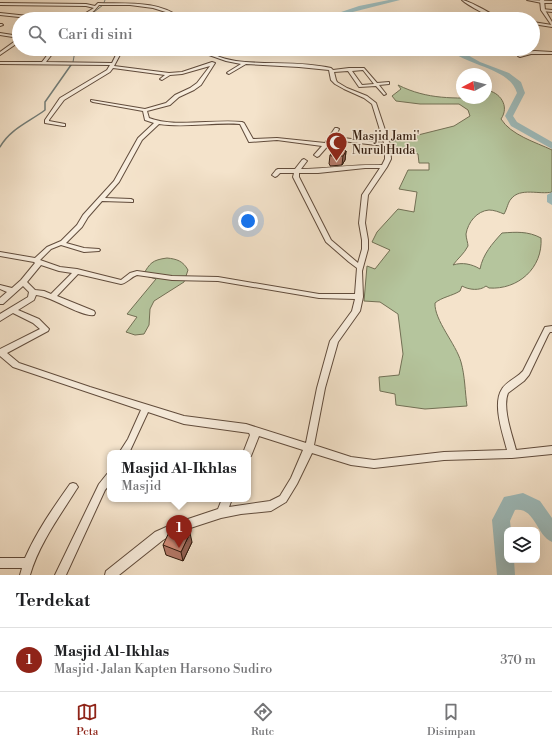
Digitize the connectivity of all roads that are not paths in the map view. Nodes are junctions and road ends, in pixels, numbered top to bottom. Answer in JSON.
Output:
{"nodes":[{"id":1,"x":464,"y":0,"type":"edge"},
{"id":2,"x":529,"y":0,"type":"edge"},
{"id":3,"x":542,"y":1,"type":"edge"},
{"id":4,"x":552,"y":2,"type":"edge"},
{"id":5,"x":99,"y":3,"type":"edge"},
{"id":6,"x":1,"y":5,"type":"edge"},
{"id":7,"x":543,"y":10,"type":"junction"},
{"id":8,"x":552,"y":11,"type":"edge"},
{"id":9,"x":87,"y":12,"type":"edge"},
{"id":10,"x":172,"y":12,"type":"edge"},
{"id":11,"x":489,"y":12,"type":"edge"},
{"id":12,"x":0,"y":14,"type":"edge"},
{"id":13,"x":12,"y":15,"type":"edge"},
{"id":14,"x":540,"y":23,"type":"edge"},
{"id":15,"x":552,"y":24,"type":"edge"},
{"id":16,"x":0,"y":34,"type":"edge"},
{"id":17,"x":12,"y":37,"type":"edge"},
{"id":18,"x":12,"y":45,"type":"edge"},
{"id":19,"x":540,"y":53,"type":"edge"},
{"id":20,"x":552,"y":53,"type":"edge"},
{"id":21,"x":0,"y":54,"type":"edge"},
{"id":22,"x":48,"y":56,"type":"edge"},
{"id":23,"x":118,"y":56,"type":"edge"},
{"id":24,"x":214,"y":56,"type":"edge"},
{"id":25,"x":220,"y":59,"type":"junction"},
{"id":26,"x":0,"y":63,"type":"edge"},
{"id":27,"x":43,"y":63,"type":"junction"},
{"id":28,"x":245,"y":63,"type":"junction"},
{"id":29,"x":212,"y":64,"type":"junction"},
{"id":30,"x":113,"y":66,"type":"junction"},
{"id":31,"x":349,"y":69,"type":"junction"},
{"id":32,"x":332,"y":71,"type":"junction"},
{"id":33,"x":229,"y":73,"type":"dead end"},
{"id":34,"x":169,"y":74,"type":"junction"},
{"id":35,"x":162,"y":79,"type":"dead end"},
{"id":36,"x":388,"y":83,"type":"dead end"},
{"id":37,"x":376,"y":84,"type":"junction"},
{"id":38,"x":384,"y":94,"type":"dead end"},
{"id":39,"x":93,"y":101,"type":"dead end"},
{"id":40,"x":145,"y":110,"type":"junction"},
{"id":41,"x":157,"y":123,"type":"junction"},
{"id":42,"x":63,"y":125,"type":"dead end"},
{"id":43,"x":337,"y":128,"type":"dead end"},
{"id":44,"x":332,"y":138,"type":"junction"},
{"id":45,"x":326,"y":145,"type":"junction"},
{"id":46,"x":387,"y":145,"type":"junction"},
{"id":47,"x":317,"y":155,"type":"dead end"},
{"id":48,"x":304,"y":161,"type":"dead end"},
{"id":49,"x":384,"y":167,"type":"junction"},
{"id":50,"x":297,"y":171,"type":"junction"},
{"id":51,"x":275,"y":175,"type":"dead end"},
{"id":52,"x":101,"y":199,"type":"junction"},
{"id":53,"x":131,"y":201,"type":"dead end"},
{"id":54,"x":60,"y":243,"type":"junction"},
{"id":55,"x":97,"y":250,"type":"dead end"},
{"id":56,"x":2,"y":256,"type":"edge"},
{"id":57,"x":38,"y":262,"type":"junction"},
{"id":58,"x":360,"y":267,"type":"junction"},
{"id":59,"x":77,"y":271,"type":"junction"},
{"id":60,"x":23,"y":282,"type":"junction"},
{"id":61,"x":0,"y":287,"type":"edge"},
{"id":62,"x":13,"y":291,"type":"junction"},
{"id":63,"x":33,"y":292,"type":"junction"},
{"id":64,"x":52,"y":297,"type":"junction"},
{"id":65,"x":359,"y":297,"type":"junction"},
{"id":66,"x":0,"y":302,"type":"edge"},
{"id":67,"x":13,"y":310,"type":"junction"},
{"id":68,"x":91,"y":314,"type":"dead end"},
{"id":69,"x":0,"y":318,"type":"edge"},
{"id":70,"x":552,"y":329,"type":"edge"},
{"id":71,"x":1,"y":352,"type":"edge"},
{"id":72,"x":146,"y":408,"type":"junction"},
{"id":73,"x":252,"y":430,"type":"junction"},
{"id":74,"x":309,"y":448,"type":"junction"},
{"id":75,"x":126,"y":450,"type":"edge"},
{"id":76,"x":249,"y":450,"type":"edge"},
{"id":77,"x":552,"y":450,"type":"edge"},
{"id":78,"x":512,"y":454,"type":"junction"},
{"id":79,"x":107,"y":481,"type":"edge"},
{"id":80,"x":73,"y":487,"type":"dead end"},
{"id":81,"x":226,"y":502,"type":"edge"},
{"id":82,"x":221,"y":513,"type":"junction"},
{"id":83,"x":0,"y":563,"type":"edge"},
{"id":84,"x":28,"y":563,"type":"junction"},
{"id":85,"x":25,"y":575,"type":"edge"},
{"id":86,"x":60,"y":575,"type":"edge"},
{"id":87,"x":110,"y":575,"type":"edge"}],
"edges":[{"from":1,"to":11,"type":"street"},
{"from":2,"to":3,"type":"street"},
{"from":3,"to":4,"type":"street"},
{"from":3,"to":7,"type":"street"},
{"from":5,"to":6,"type":"street"},
{"from":5,"to":9,"type":"street"},
{"from":5,"to":10,"type":"street"},
{"from":7,"to":8,"type":"street"},
{"from":7,"to":15,"type":"street"},
{"from":12,"to":13,"type":"street"},
{"from":14,"to":15,"type":"street"},
{"from":16,"to":17,"type":"street"},
{"from":18,"to":21,"type":"street"},
{"from":19,"to":20,"type":"street"},
{"from":22,"to":27,"type":"street"},
{"from":23,"to":30,"type":"street"},
{"from":24,"to":25,"type":"street"},
{"from":25,"to":28,"type":"street"},
{"from":25,"to":29,"type":"street"},
{"from":26,"to":27,"type":"street"},
{"from":27,"to":30,"type":"street"},
{"from":28,"to":32,"type":"street"},
{"from":28,"to":33,"type":"street"},
{"from":29,"to":34,"type":"street"},
{"from":29,"to":40,"type":"street"},
{"from":30,"to":34,"type":"street"},
{"from":30,"to":42,"type":"street"},
{"from":31,"to":32,"type":"street"},
{"from":31,"to":37,"type":"street"},
{"from":31,"to":37,"type":"street"},
{"from":32,"to":46,"type":"street"},
{"from":34,"to":35,"type":"street"},
{"from":36,"to":37,"type":"street"},
{"from":37,"to":38,"type":"street"},
{"from":39,"to":40,"type":"street"},
{"from":40,"to":41,"type":"street"},
{"from":41,"to":45,"type":"street"},
{"from":41,"to":52,"type":"street"},
{"from":43,"to":44,"type":"street"},
{"from":44,"to":45,"type":"street"},
{"from":44,"to":46,"type":"street"},
{"from":45,"to":47,"type":"street"},
{"from":46,"to":49,"type":"street"},
{"from":48,"to":50,"type":"street"},
{"from":49,"to":50,"type":"street"},
{"from":49,"to":58,"type":"street"},
{"from":50,"to":51,"type":"street"},
{"from":50,"to":58,"type":"street"},
{"from":52,"to":53,"type":"street"},
{"from":52,"to":54,"type":"street"},
{"from":54,"to":55,"type":"street"},
{"from":54,"to":57,"type":"street"},
{"from":56,"to":57,"type":"street"},
{"from":57,"to":59,"type":"street"},
{"from":57,"to":60,"type":"street"},
{"from":58,"to":65,"type":"street"},
{"from":59,"to":64,"type":"street"},
{"from":59,"to":65,"type":"street"},
{"from":60,"to":62,"type":"street"},
{"from":60,"to":63,"type":"street"},
{"from":61,"to":62,"type":"street"},
{"from":62,"to":66,"type":"street"},
{"from":63,"to":64,"type":"street"},
{"from":63,"to":67,"type":"street"},
{"from":64,"to":68,"type":"street"},
{"from":65,"to":74,"type":"street"},
{"from":67,"to":69,"type":"street"},
{"from":67,"to":71,"type":"street"},
{"from":70,"to":78,"type":"street"},
{"from":71,"to":72,"type":"street"},
{"from":72,"to":73,"type":"street"},
{"from":72,"to":75,"type":"street"},
{"from":73,"to":74,"type":"street"},
{"from":73,"to":76,"type":"street"},
{"from":74,"to":78,"type":"street"},
{"from":74,"to":82,"type":"street"},
{"from":77,"to":78,"type":"street"},
{"from":79,"to":86,"type":"street"},
{"from":80,"to":84,"type":"street"},
{"from":81,"to":82,"type":"street"},
{"from":82,"to":87,"type":"street"},
{"from":83,"to":84,"type":"street"},
{"from":84,"to":85,"type":"street"}]}
